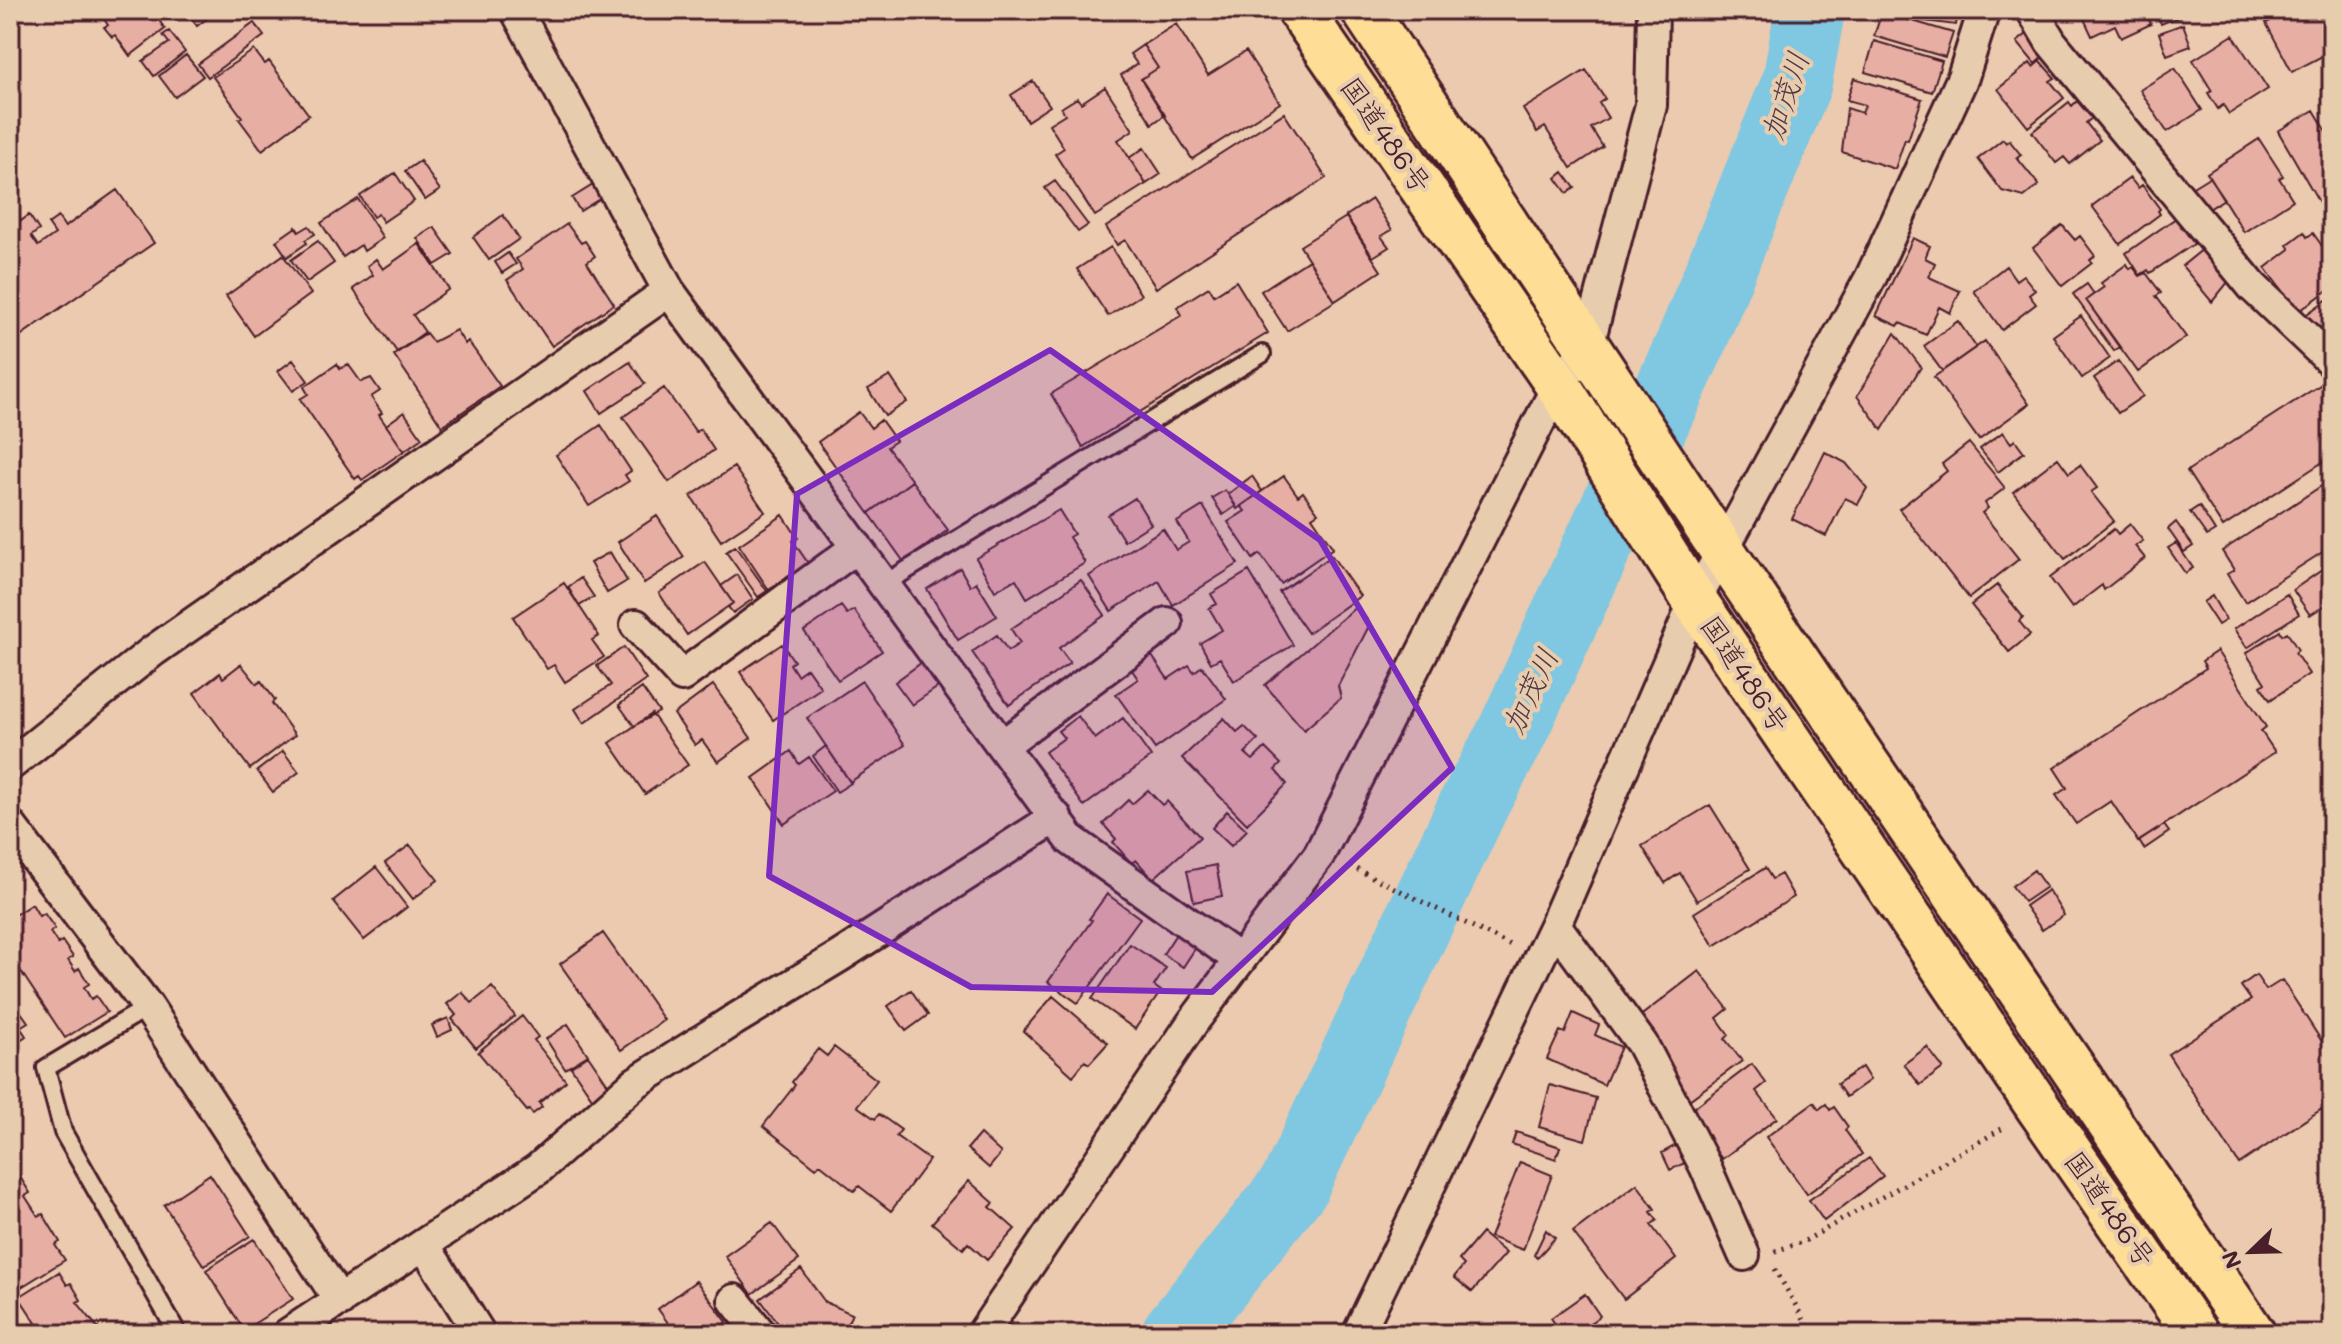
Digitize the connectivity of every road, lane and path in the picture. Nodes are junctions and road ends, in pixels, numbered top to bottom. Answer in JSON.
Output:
{"nodes":[{"id":1,"x":516,"y":10,"type":"edge"},
{"id":2,"x":1300,"y":10,"type":"edge"},
{"id":3,"x":1364,"y":10,"type":"edge"},
{"id":4,"x":1653,"y":10,"type":"edge"},
{"id":5,"x":1984,"y":10,"type":"edge"},
{"id":6,"x":2032,"y":10,"type":"edge"},
{"id":7,"x":669,"y":291,"type":"junction"},
{"id":8,"x":1588,"y":346,"type":"junction"},
{"id":9,"x":1262,"y":354,"type":"dead end"},
{"id":10,"x":2332,"y":362,"type":"edge"},
{"id":11,"x":1558,"y":385,"type":"junction"},
{"id":12,"x":857,"y":547,"type":"junction"},
{"id":13,"x":1722,"y":550,"type":"junction"},
{"id":14,"x":884,"y":584,"type":"junction"},
{"id":15,"x":1695,"y":601,"type":"junction"},
{"id":16,"x":1167,"y":623,"type":"dead end"},
{"id":17,"x":636,"y":625,"type":"dead end"},
{"id":18,"x":1003,"y":745,"type":"junction"},
{"id":19,"x":10,"y":765,"type":"edge"},
{"id":20,"x":1056,"y":817,"type":"junction"},
{"id":21,"x":10,"y":825,"type":"edge"},
{"id":22,"x":1344,"y":863,"type":"dead end"},
{"id":23,"x":1555,"y":925,"type":"junction"},
{"id":24,"x":1505,"y":943,"type":"dead end"},
{"id":25,"x":1240,"y":960,"type":"junction"},
{"id":26,"x":148,"y":1007,"type":"junction"},
{"id":27,"x":2039,"y":1108,"type":"junction"},
{"id":28,"x":424,"y":1245,"type":"junction"},
{"id":29,"x":1755,"y":1254,"type":"junction"},
{"id":30,"x":734,"y":1300,"type":"dead end"},
{"id":31,"x":340,"y":1301,"type":"junction"},
{"id":32,"x":178,"y":1334,"type":"edge"},
{"id":33,"x":288,"y":1334,"type":"edge"},
{"id":34,"x":480,"y":1334,"type":"edge"},
{"id":35,"x":761,"y":1334,"type":"edge"},
{"id":36,"x":982,"y":1334,"type":"edge"},
{"id":37,"x":1358,"y":1334,"type":"edge"},
{"id":38,"x":1812,"y":1334,"type":"edge"},
{"id":39,"x":2196,"y":1334,"type":"edge"},
{"id":40,"x":2253,"y":1334,"type":"edge"}],
"edges":[{"from":1,"to":7,"type":"street"},
{"from":2,"to":11,"type":"highway","name":"国道486号"},
{"from":3,"to":8,"type":"highway","name":"国道486号"},
{"from":4,"to":8,"type":"street"},
{"from":5,"to":13,"type":"street"},
{"from":6,"to":10,"type":"street"},
{"from":7,"to":12,"type":"street"},
{"from":7,"to":19,"type":"street"},
{"from":8,"to":11,"type":"street"},
{"from":8,"to":13,"type":"highway","name":"国道486号"},
{"from":9,"to":14,"type":"lane"},
{"from":11,"to":15,"type":"highway","name":"国道486号"},
{"from":11,"to":25,"type":"street"},
{"from":12,"to":14,"type":"street"},
{"from":12,"to":17,"type":"street"},
{"from":13,"to":15,"type":"street"},
{"from":13,"to":40,"type":"highway","name":"国道486号"},
{"from":14,"to":18,"type":"street"},
{"from":15,"to":23,"type":"street"},
{"from":15,"to":27,"type":"highway","name":"国道486号"},
{"from":16,"to":18,"type":"street"},
{"from":18,"to":20,"type":"street"},
{"from":20,"to":25,"type":"street"},
{"from":20,"to":28,"type":"street"},
{"from":21,"to":26,"type":"street"},
{"from":22,"to":24,"type":"path"},
{"from":23,"to":29,"type":"street"},
{"from":23,"to":37,"type":"street"},
{"from":25,"to":36,"type":"street"},
{"from":26,"to":31,"type":"street"},
{"from":26,"to":32,"type":"lane"},
{"from":27,"to":29,"type":"path"},
{"from":27,"to":39,"type":"highway","name":"国道486号"},
{"from":28,"to":31,"type":"street"},
{"from":28,"to":34,"type":"street"},
{"from":29,"to":38,"type":"path"},
{"from":30,"to":35,"type":"street"},
{"from":31,"to":33,"type":"street"}]}
